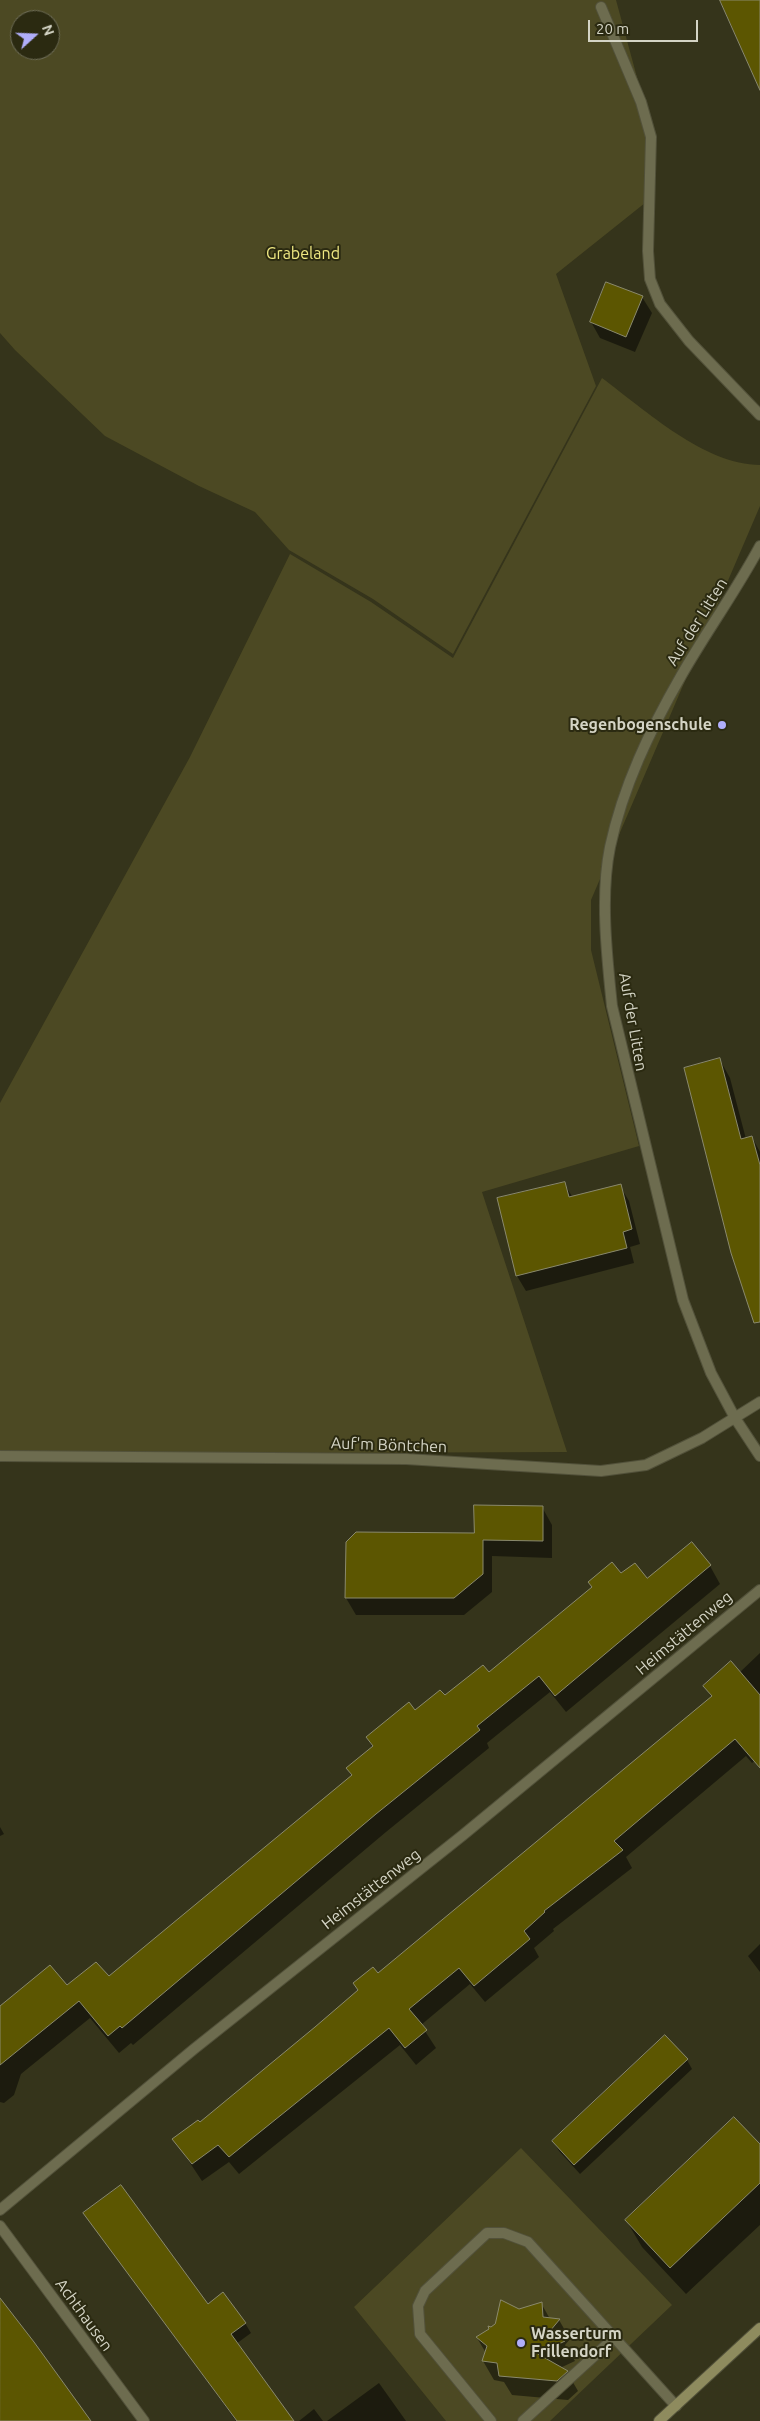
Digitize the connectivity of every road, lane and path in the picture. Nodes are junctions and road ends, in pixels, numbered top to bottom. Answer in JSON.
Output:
{"nodes":[{"id":1,"x":602,"y":7,"type":"dead end"},
{"id":2,"x":760,"y":415,"type":"edge"},
{"id":3,"x":760,"y":546,"type":"edge"},
{"id":4,"x":760,"y":1402,"type":"edge"},
{"id":5,"x":736,"y":1418,"type":"junction"},
{"id":6,"x":0,"y":1456,"type":"edge"},
{"id":7,"x":760,"y":1456,"type":"edge"},
{"id":8,"x":760,"y":1590,"type":"edge"},
{"id":9,"x":0,"y":2210,"type":"edge"},
{"id":10,"x":0,"y":2226,"type":"edge"},
{"id":11,"x":760,"y":2328,"type":"edge"},
{"id":12,"x":614,"y":2338,"type":"junction"},
{"id":13,"x":676,"y":2406,"type":"junction"},
{"id":14,"x":144,"y":2421,"type":"edge"},
{"id":15,"x":491,"y":2421,"type":"edge"},
{"id":16,"x":523,"y":2421,"type":"edge"},
{"id":17,"x":659,"y":2421,"type":"edge"}],
"edges":[{"from":1,"to":2,"type":"street"},
{"from":3,"to":5,"type":"street","name":"Auf der Litten"},
{"from":4,"to":5,"type":"street","name":"Auf'm Böntchen"},
{"from":5,"to":6,"type":"street","name":"Auf'm Böntchen"},
{"from":5,"to":7,"type":"street","name":"Auf der Litten"},
{"from":8,"to":9,"type":"street","name":"Heimstättenweg"},
{"from":10,"to":14,"type":"street","name":"Achthausen"},
{"from":11,"to":13,"type":"main road"},
{"from":12,"to":13,"type":"street"},
{"from":12,"to":15,"type":"street"},
{"from":12,"to":16,"type":"street"},
{"from":13,"to":17,"type":"main road"}]}
